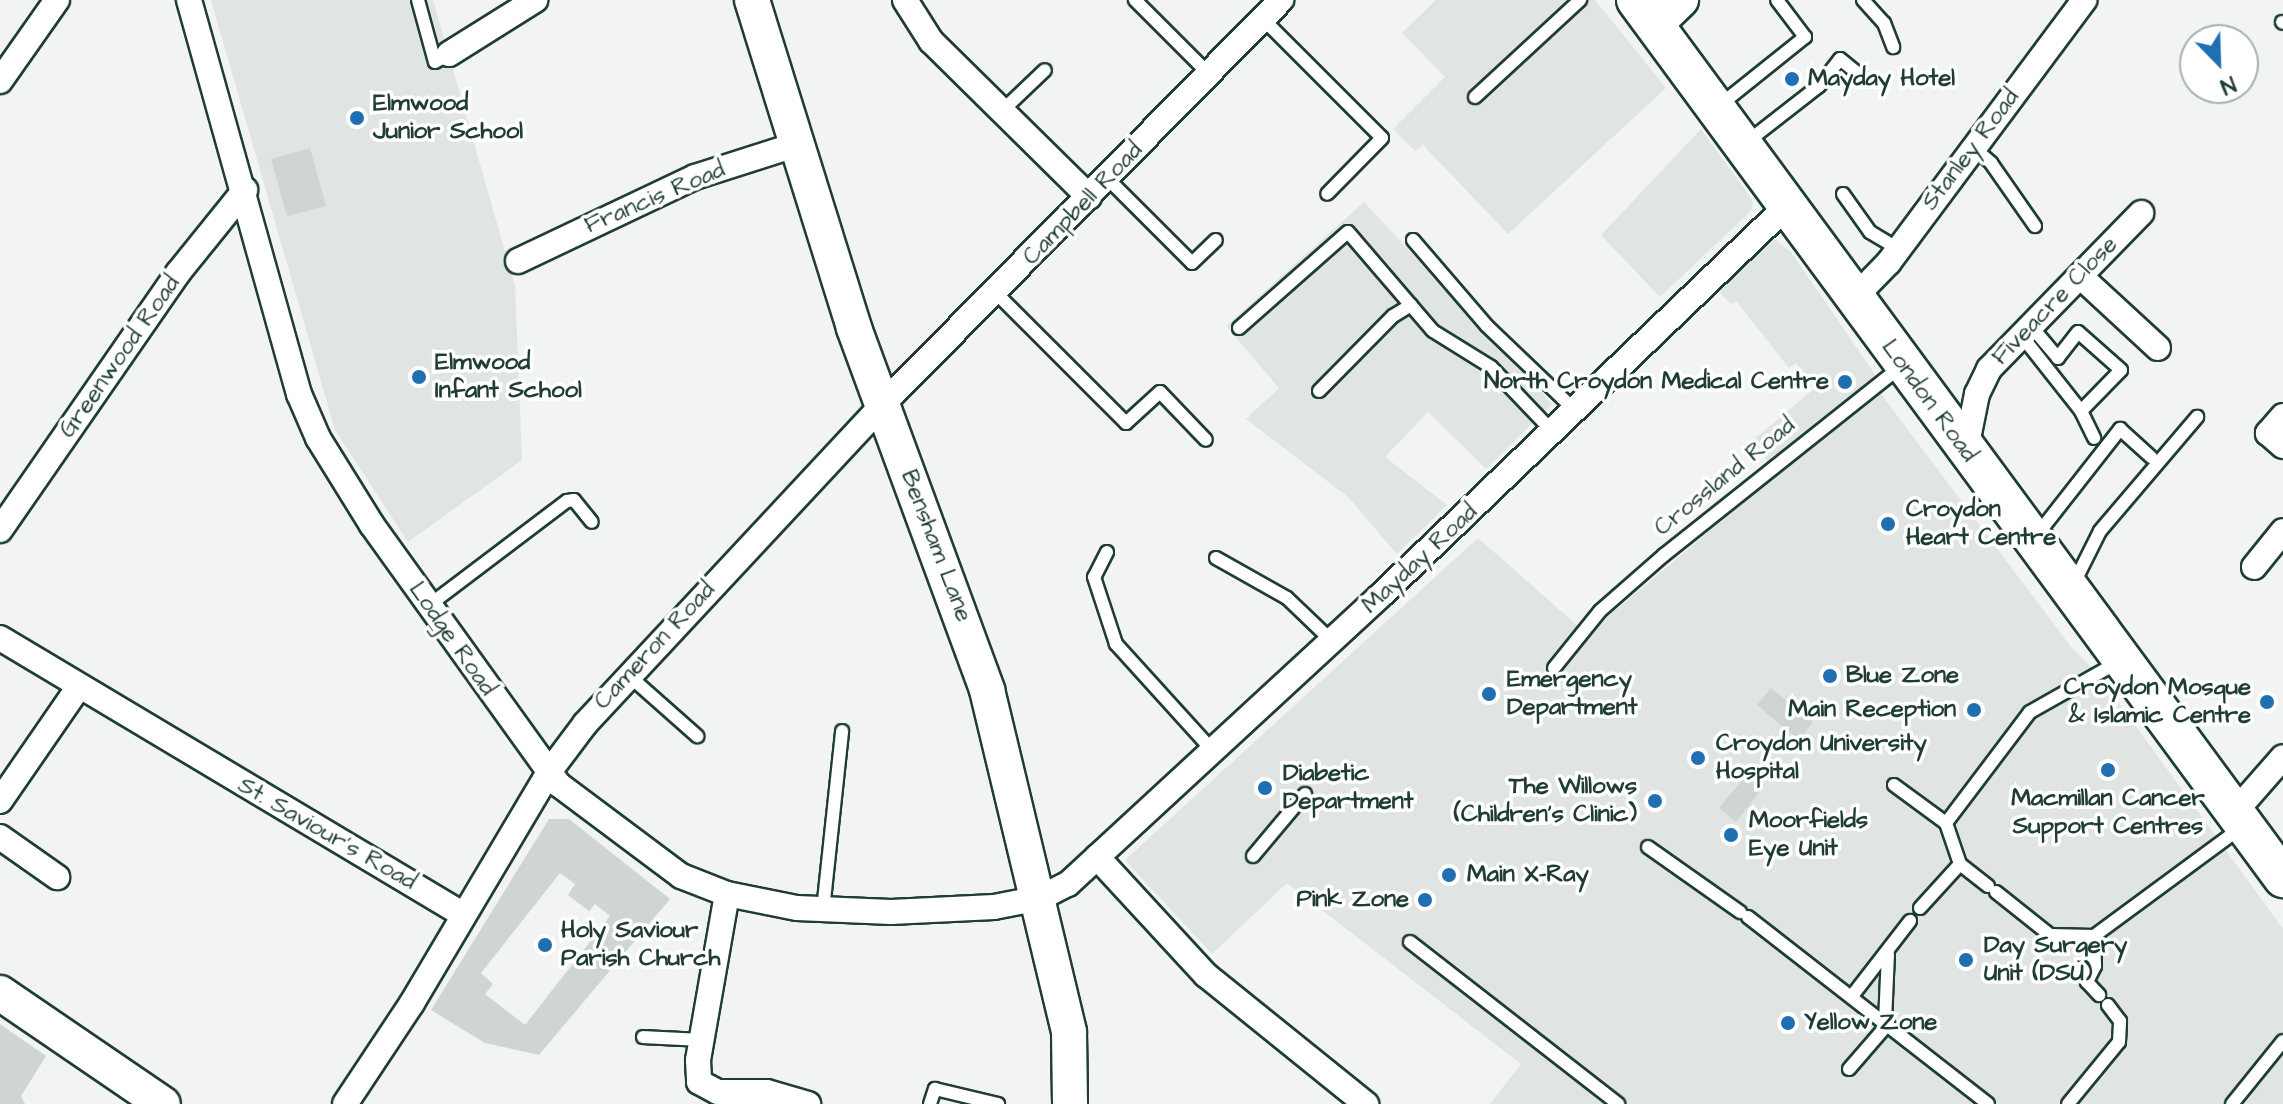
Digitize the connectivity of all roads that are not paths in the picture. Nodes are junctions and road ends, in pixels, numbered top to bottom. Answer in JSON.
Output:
{"nodes":[{"id":1,"x":57,"y":0,"type":"edge"},
{"id":2,"x":189,"y":0,"type":"edge"},
{"id":3,"x":418,"y":0,"type":"edge"},
{"id":4,"x":535,"y":0,"type":"edge"},
{"id":5,"x":752,"y":0,"type":"edge"},
{"id":6,"x":905,"y":0,"type":"edge"},
{"id":7,"x":1135,"y":0,"type":"edge"},
{"id":8,"x":1281,"y":0,"type":"edge"},
{"id":9,"x":1580,"y":0,"type":"edge"},
{"id":10,"x":1777,"y":0,"type":"edge"},
{"id":11,"x":1863,"y":0,"type":"edge"},
{"id":12,"x":2084,"y":0,"type":"edge"},
{"id":13,"x":1658,"y":8,"type":"edge"},
{"id":14,"x":1263,"y":19,"type":"junction"},
{"id":15,"x":1893,"y":47,"type":"dead end"},
{"id":16,"x":449,"y":54,"type":"joint"},
{"id":17,"x":1045,"y":70,"type":"dead end"},
{"id":18,"x":1209,"y":74,"type":"junction"},
{"id":19,"x":1862,"y":77,"type":"dead end"},
{"id":20,"x":0,"y":81,"type":"edge"},
{"id":21,"x":1475,"y":97,"type":"dead end"},
{"id":22,"x":1718,"y":107,"type":"junction"},
{"id":23,"x":1002,"y":111,"type":"junction"},
{"id":24,"x":1744,"y":144,"type":"junction"},
{"id":25,"x":795,"y":145,"type":"junction"},
{"id":26,"x":1974,"y":148,"type":"junction"},
{"id":27,"x":1107,"y":178,"type":"junction"},
{"id":28,"x":245,"y":190,"type":"junction"},
{"id":29,"x":1327,"y":194,"type":"dead end"},
{"id":30,"x":1843,"y":194,"type":"dead end"},
{"id":31,"x":1089,"y":197,"type":"junction"},
{"id":32,"x":1788,"y":205,"type":"junction"},
{"id":33,"x":2141,"y":213,"type":"dead end"},
{"id":34,"x":2035,"y":226,"type":"dead end"},
{"id":35,"x":1216,"y":240,"type":"dead end"},
{"id":36,"x":1413,"y":240,"type":"dead end"},
{"id":37,"x":1897,"y":248,"type":"junction"},
{"id":38,"x":518,"y":261,"type":"dead end"},
{"id":39,"x":2080,"y":276,"type":"junction"},
{"id":40,"x":996,"y":293,"type":"junction"},
{"id":41,"x":1855,"y":297,"type":"junction"},
{"id":42,"x":1411,"y":305,"type":"junction"},
{"id":43,"x":1239,"y":328,"type":"dead end"},
{"id":44,"x":2026,"y":330,"type":"junction"},
{"id":45,"x":2158,"y":348,"type":"dead end"},
{"id":46,"x":1903,"y":366,"type":"junction"},
{"id":47,"x":1319,"y":391,"type":"dead end"},
{"id":48,"x":1977,"y":394,"type":"junction"},
{"id":49,"x":882,"y":405,"type":"junction"},
{"id":50,"x":1933,"y":409,"type":"junction"},
{"id":51,"x":1575,"y":410,"type":"junction"},
{"id":52,"x":2081,"y":411,"type":"junction"},
{"id":53,"x":2283,"y":416,"type":"edge"},
{"id":54,"x":2197,"y":417,"type":"dead end"},
{"id":55,"x":1553,"y":432,"type":"junction"},
{"id":56,"x":2094,"y":438,"type":"dead end"},
{"id":57,"x":1206,"y":440,"type":"dead end"},
{"id":58,"x":1960,"y":445,"type":"junction"},
{"id":59,"x":2283,"y":446,"type":"edge"},
{"id":60,"x":2151,"y":457,"type":"dead end"},
{"id":61,"x":592,"y":522,"type":"dead end"},
{"id":62,"x":0,"y":530,"type":"edge"},
{"id":63,"x":2283,"y":531,"type":"edge"},
{"id":64,"x":2032,"y":541,"type":"junction"},
{"id":65,"x":1107,"y":552,"type":"dead end"},
{"id":66,"x":1216,"y":558,"type":"dead end"},
{"id":67,"x":2254,"y":567,"type":"dead end"},
{"id":68,"x":2071,"y":592,"type":"junction"},
{"id":69,"x":428,"y":606,"type":"junction"},
{"id":70,"x":0,"y":638,"type":"edge"},
{"id":71,"x":1332,"y":641,"type":"junction"},
{"id":72,"x":2122,"y":659,"type":"junction"},
{"id":73,"x":1554,"y":668,"type":"dead end"},
{"id":74,"x":627,"y":674,"type":"junction"},
{"id":75,"x":78,"y":688,"type":"junction"},
{"id":76,"x":842,"y":731,"type":"dead end"},
{"id":77,"x":697,"y":736,"type":"dead end"},
{"id":78,"x":1213,"y":751,"type":"junction"},
{"id":79,"x":2283,"y":757,"type":"edge"},
{"id":80,"x":549,"y":772,"type":"junction"},
{"id":81,"x":1894,"y":785,"type":"dead end"},
{"id":82,"x":1305,"y":794,"type":"dead end"},
{"id":83,"x":0,"y":801,"type":"edge"},
{"id":84,"x":2238,"y":819,"type":"junction"},
{"id":85,"x":1946,"y":823,"type":"junction"},
{"id":86,"x":0,"y":837,"type":"edge"},
{"id":87,"x":1648,"y":847,"type":"dead end"},
{"id":88,"x":1253,"y":856,"type":"dead end"},
{"id":89,"x":1097,"y":857,"type":"junction"},
{"id":90,"x":1960,"y":864,"type":"junction"},
{"id":91,"x":57,"y":877,"type":"dead end"},
{"id":92,"x":2283,"y":878,"type":"edge"},
{"id":93,"x":727,"y":894,"type":"junction"},
{"id":94,"x":1040,"y":898,"type":"junction"},
{"id":95,"x":1920,"y":908,"type":"dead end"},
{"id":96,"x":823,"y":910,"type":"junction"},
{"id":97,"x":462,"y":914,"type":"junction"},
{"id":98,"x":1910,"y":921,"type":"dead end"},
{"id":99,"x":2094,"y":936,"type":"junction"},
{"id":100,"x":1410,"y":942,"type":"dead end"},
{"id":101,"x":1888,"y":954,"type":"junction"},
{"id":102,"x":0,"y":993,"type":"edge"},
{"id":103,"x":2099,"y":995,"type":"dead end"},
{"id":104,"x":1852,"y":996,"type":"junction"},
{"id":105,"x":2108,"y":1005,"type":"dead end"},
{"id":106,"x":1887,"y":1023,"type":"junction"},
{"id":107,"x":643,"y":1037,"type":"dead end"},
{"id":108,"x":701,"y":1040,"type":"junction"},
{"id":109,"x":2283,"y":1041,"type":"edge"},
{"id":110,"x":1849,"y":1069,"type":"dead end"},
{"id":111,"x":149,"y":1100,"type":"edge"},
{"id":112,"x":345,"y":1104,"type":"edge"},
{"id":113,"x":808,"y":1104,"type":"edge"},
{"id":114,"x":930,"y":1104,"type":"edge"},
{"id":115,"x":998,"y":1104,"type":"edge"},
{"id":116,"x":1070,"y":1104,"type":"edge"},
{"id":117,"x":1366,"y":1104,"type":"edge"},
{"id":118,"x":1618,"y":1104,"type":"edge"},
{"id":119,"x":1988,"y":1104,"type":"edge"},
{"id":120,"x":2068,"y":1104,"type":"edge"},
{"id":121,"x":2232,"y":1104,"type":"edge"}],
"edges":[{"from":1,"to":20,"type":"street"},
{"from":2,"to":28,"type":"street","name":"Lodge Road"},
{"from":3,"to":16,"type":"lane"},
{"from":4,"to":16,"type":"street"},
{"from":5,"to":25,"type":"street","name":"Bensham Lane"},
{"from":6,"to":23,"type":"street"},
{"from":7,"to":18,"type":"lane"},
{"from":8,"to":14,"type":"street","name":"Campbell Road"},
{"from":9,"to":21,"type":"lane"},
{"from":10,"to":22,"type":"lane"},
{"from":11,"to":15,"type":"lane"},
{"from":12,"to":26,"type":"street","name":"Stanley Road"},
{"from":13,"to":22,"type":"main road","name":"London Road"},
{"from":14,"to":18,"type":"street","name":"Campbell Road"},
{"from":14,"to":29,"type":"lane"},
{"from":17,"to":23,"type":"lane"},
{"from":18,"to":27,"type":"street","name":"Campbell Road"},
{"from":19,"to":24,"type":"lane"},
{"from":22,"to":24,"type":"main road","name":"London Road"},
{"from":23,"to":31,"type":"street"},
{"from":24,"to":32,"type":"main road","name":"London Road"},
{"from":25,"to":38,"type":"street","name":"Francis Road"},
{"from":25,"to":49,"type":"street","name":"Bensham Lane"},
{"from":26,"to":34,"type":"lane"},
{"from":26,"to":37,"type":"street","name":"Stanley Road"},
{"from":27,"to":31,"type":"street","name":"Campbell Road"},
{"from":27,"to":35,"type":"lane"},
{"from":28,"to":62,"type":"street","name":"Greenwood Road"},
{"from":28,"to":69,"type":"street","name":"Lodge Road"},
{"from":30,"to":37,"type":"lane"},
{"from":31,"to":40,"type":"street","name":"Campbell Road"},
{"from":32,"to":41,"type":"main road","name":"London Road"},
{"from":32,"to":51,"type":"street","name":"Mayday Road"},
{"from":33,"to":39,"type":"street","name":"Fiveacre Close"},
{"from":36,"to":51,"type":"lane"},
{"from":37,"to":41,"type":"street","name":"Stanley Road"},
{"from":39,"to":44,"type":"street","name":"Fiveacre Close"},
{"from":39,"to":45,"type":"street"},
{"from":40,"to":49,"type":"street","name":"Campbell Road"},
{"from":40,"to":57,"type":"lane"},
{"from":41,"to":46,"type":"main road","name":"London Road"},
{"from":42,"to":43,"type":"lane"},
{"from":42,"to":47,"type":"lane"},
{"from":42,"to":55,"type":"lane"},
{"from":44,"to":48,"type":"street","name":"Fiveacre Close"},
{"from":44,"to":52,"type":"lane"},
{"from":44,"to":52,"type":"lane"},
{"from":46,"to":50,"type":"main road","name":"London Road"},
{"from":46,"to":73,"type":"lane","name":"Crossland Road"},
{"from":48,"to":50,"type":"street"},
{"from":48,"to":58,"type":"street","name":"Fiveacre Close"},
{"from":49,"to":74,"type":"street","name":"Cameron Road"},
{"from":49,"to":94,"type":"street","name":"Bensham Lane"},
{"from":50,"to":58,"type":"main road","name":"London Road"},
{"from":51,"to":55,"type":"street","name":"Mayday Road"},
{"from":52,"to":56,"type":"lane"},
{"from":53,"to":59,"type":"street"},
{"from":54,"to":68,"type":"lane"},
{"from":55,"to":71,"type":"street","name":"Mayday Road"},
{"from":58,"to":64,"type":"main road","name":"London Road"},
{"from":60,"to":64,"type":"lane"},
{"from":61,"to":69,"type":"lane"},
{"from":63,"to":67,"type":"street"},
{"from":64,"to":68,"type":"main road","name":"London Road"},
{"from":65,"to":78,"type":"lane"},
{"from":66,"to":71,"type":"lane"},
{"from":68,"to":72,"type":"main road","name":"London Road"},
{"from":69,"to":80,"type":"street","name":"Lodge Road"},
{"from":70,"to":75,"type":"street","name":"St. Saviour's Road"},
{"from":71,"to":78,"type":"street","name":"Mayday Road"},
{"from":72,"to":84,"type":"main road","name":"London Road"},
{"from":72,"to":85,"type":"lane"},
{"from":74,"to":77,"type":"lane"},
{"from":74,"to":80,"type":"street","name":"Cameron Road"},
{"from":75,"to":83,"type":"street"},
{"from":75,"to":97,"type":"street","name":"St. Saviour's Road"},
{"from":76,"to":96,"type":"lane"},
{"from":78,"to":89,"type":"street","name":"Mayday Road"},
{"from":79,"to":84,"type":"street"},
{"from":80,"to":93,"type":"street","name":"Lodge Road"},
{"from":80,"to":97,"type":"street","name":"Cameron Road"},
{"from":81,"to":85,"type":"lane"},
{"from":82,"to":88,"type":"lane"},
{"from":84,"to":92,"type":"main road","name":"London Road"},
{"from":84,"to":99,"type":"lane"},
{"from":85,"to":90,"type":"lane"},
{"from":86,"to":91,"type":"street"},
{"from":87,"to":104,"type":"lane"},
{"from":89,"to":94,"type":"street","name":"Mayday Road"},
{"from":89,"to":117,"type":"street"},
{"from":90,"to":95,"type":"lane"},
{"from":90,"to":99,"type":"lane"},
{"from":93,"to":96,"type":"street","name":"Lodge Road"},
{"from":93,"to":108,"type":"street"},
{"from":94,"to":96,"type":"street","name":"Lodge Road"},
{"from":94,"to":116,"type":"street","name":"Bensham Lane"},
{"from":97,"to":112,"type":"street"},
{"from":98,"to":101,"type":"lane"},
{"from":99,"to":103,"type":"lane"},
{"from":100,"to":118,"type":"lane"},
{"from":101,"to":104,"type":"lane"},
{"from":101,"to":106,"type":"lane"},
{"from":102,"to":111,"type":"street"},
{"from":104,"to":106,"type":"lane"},
{"from":105,"to":120,"type":"lane"},
{"from":106,"to":110,"type":"lane"},
{"from":106,"to":119,"type":"lane"},
{"from":107,"to":108,"type":"lane"},
{"from":108,"to":113,"type":"street"},
{"from":109,"to":121,"type":"lane"},
{"from":114,"to":115,"type":"lane"}]}
